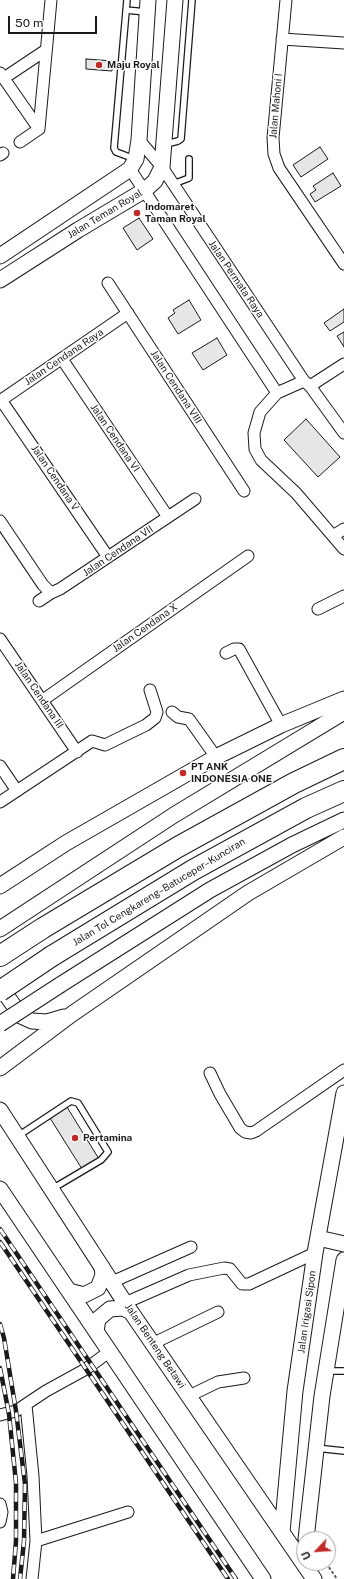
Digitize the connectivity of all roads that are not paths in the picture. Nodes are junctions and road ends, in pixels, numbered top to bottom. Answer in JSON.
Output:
{"nodes":[{"id":1,"x":51,"y":0,"type":"edge"},
{"id":2,"x":127,"y":0,"type":"edge"},
{"id":3,"x":174,"y":0,"type":"edge"},
{"id":4,"x":192,"y":0,"type":"edge"},
{"id":5,"x":286,"y":0,"type":"edge"},
{"id":6,"x":148,"y":6,"type":"edge"},
{"id":7,"x":126,"y":10,"type":"junction"},
{"id":8,"x":282,"y":39,"type":"junction"},
{"id":9,"x":344,"y":43,"type":"edge"},
{"id":10,"x":46,"y":50,"type":"junction"},
{"id":11,"x":2,"y":75,"type":"edge"},
{"id":12,"x":39,"y":129,"type":"junction"},
{"id":13,"x":139,"y":140,"type":"junction"},
{"id":14,"x":20,"y":142,"type":"dead end"},
{"id":15,"x":164,"y":144,"type":"junction"},
{"id":16,"x":189,"y":160,"type":"dead end"},
{"id":17,"x":133,"y":164,"type":"junction"},
{"id":18,"x":162,"y":167,"type":"junction"},
{"id":19,"x":173,"y":184,"type":"junction"},
{"id":20,"x":145,"y":190,"type":"junction"},
{"id":21,"x":0,"y":256,"type":"edge"},
{"id":22,"x":344,"y":264,"type":"edge"},
{"id":23,"x":0,"y":280,"type":"edge"},
{"id":24,"x":108,"y":283,"type":"dead end"},
{"id":25,"x":128,"y":314,"type":"junction"},
{"id":26,"x":62,"y":359,"type":"junction"},
{"id":27,"x":344,"y":364,"type":"edge"},
{"id":28,"x":307,"y":384,"type":"junction"},
{"id":29,"x":277,"y":392,"type":"junction"},
{"id":30,"x":1,"y":400,"type":"edge"},
{"id":31,"x":344,"y":433,"type":"edge"},
{"id":32,"x":244,"y":491,"type":"dead end"},
{"id":33,"x":195,"y":499,"type":"dead end"},
{"id":34,"x":168,"y":517,"type":"junction"},
{"id":35,"x":0,"y":521,"type":"edge"},
{"id":36,"x":344,"y":529,"type":"edge"},
{"id":37,"x":333,"y":536,"type":"junction"},
{"id":38,"x":344,"y":549,"type":"edge"},
{"id":39,"x":248,"y":556,"type":"dead end"},
{"id":40,"x":108,"y":557,"type":"junction"},
{"id":41,"x":51,"y":592,"type":"junction"},
{"id":42,"x":344,"y":596,"type":"edge"},
{"id":43,"x":39,"y":600,"type":"dead end"},
{"id":44,"x":318,"y":609,"type":"dead end"},
{"id":45,"x":0,"y":639,"type":"edge"},
{"id":46,"x":226,"y":653,"type":"dead end"},
{"id":47,"x":150,"y":690,"type":"dead end"},
{"id":48,"x":344,"y":699,"type":"edge"},
{"id":49,"x":42,"y":700,"type":"junction"},
{"id":50,"x":172,"y":712,"type":"dead end"},
{"id":51,"x":344,"y":712,"type":"edge"},
{"id":52,"x":281,"y":725,"type":"junction"},
{"id":53,"x":77,"y":752,"type":"junction"},
{"id":54,"x":216,"y":757,"type":"junction"},
{"id":55,"x":344,"y":759,"type":"edge"},
{"id":56,"x":0,"y":766,"type":"edge"},
{"id":57,"x":17,"y":791,"type":"junction"},
{"id":58,"x":344,"y":791,"type":"edge"},
{"id":59,"x":0,"y":802,"type":"edge"},
{"id":60,"x":344,"y":820,"type":"edge"},
{"id":61,"x":344,"y":838,"type":"edge"},
{"id":62,"x":0,"y":886,"type":"edge"},
{"id":63,"x":0,"y":929,"type":"edge"},
{"id":64,"x":0,"y":956,"type":"edge"},
{"id":65,"x":0,"y":986,"type":"edge"},
{"id":66,"x":0,"y":991,"type":"edge"},
{"id":67,"x":72,"y":1014,"type":"junction"},
{"id":68,"x":0,"y":1024,"type":"edge"},
{"id":69,"x":0,"y":1068,"type":"edge"},
{"id":70,"x":344,"y":1070,"type":"edge"},
{"id":71,"x":210,"y":1073,"type":"dead end"},
{"id":72,"x":344,"y":1093,"type":"edge"},
{"id":73,"x":0,"y":1110,"type":"edge"},
{"id":74,"x":17,"y":1136,"type":"junction"},
{"id":75,"x":0,"y":1189,"type":"edge"},
{"id":76,"x":52,"y":1189,"type":"junction"},
{"id":77,"x":321,"y":1239,"type":"junction"},
{"id":78,"x":342,"y":1244,"type":"edge"},
{"id":79,"x":191,"y":1247,"type":"dead end"},
{"id":80,"x":315,"y":1253,"type":"junction"},
{"id":81,"x":344,"y":1260,"type":"edge"},
{"id":82,"x":102,"y":1267,"type":"junction"},
{"id":83,"x":112,"y":1282,"type":"junction"},
{"id":84,"x":69,"y":1291,"type":"junction"},
{"id":85,"x":128,"y":1307,"type":"junction"},
{"id":86,"x":218,"y":1312,"type":"dead end"},
{"id":87,"x":96,"y":1331,"type":"junction"},
{"id":88,"x":154,"y":1343,"type":"junction"},
{"id":89,"x":110,"y":1351,"type":"junction"},
{"id":90,"x":326,"y":1371,"type":"junction"},
{"id":91,"x":344,"y":1371,"type":"edge"},
{"id":92,"x":244,"y":1378,"type":"dead end"},
{"id":93,"x":189,"y":1396,"type":"junction"},
{"id":94,"x":26,"y":1405,"type":"junction"},
{"id":95,"x":0,"y":1415,"type":"edge"},
{"id":96,"x":316,"y":1448,"type":"junction"},
{"id":97,"x":344,"y":1451,"type":"edge"},
{"id":98,"x":0,"y":1504,"type":"edge"},
{"id":99,"x":128,"y":1512,"type":"dead end"},
{"id":100,"x":0,"y":1522,"type":"edge"},
{"id":101,"x":307,"y":1531,"type":"edge"},
{"id":102,"x":282,"y":1532,"type":"junction"},
{"id":103,"x":36,"y":1541,"type":"junction"},
{"id":104,"x":296,"y":1552,"type":"edge"},
{"id":105,"x":32,"y":1579,"type":"edge"},
{"id":106,"x":263,"y":1579,"type":"edge"}],
"edges":[{"from":1,"to":10,"type":"street"},
{"from":2,"to":7,"type":"lane"},
{"from":3,"to":15,"type":"street","name":"Jalan Teman Royal"},
{"from":4,"to":15,"type":"lane"},
{"from":5,"to":8,"type":"street","name":"Jalan Mahoni I"},
{"from":6,"to":7,"type":"lane"},
{"from":6,"to":13,"type":"street"},
{"from":7,"to":17,"type":"lane"},
{"from":8,"to":9,"type":"street"},
{"from":8,"to":22,"type":"street","name":"Jalan Mahoni I"},
{"from":10,"to":11,"type":"street"},
{"from":10,"to":12,"type":"street"},
{"from":11,"to":12,"type":"street"},
{"from":12,"to":14,"type":"street"},
{"from":13,"to":17,"type":"street"},
{"from":13,"to":18,"type":"street","name":"Jalan Permata Raya"},
{"from":15,"to":18,"type":"street","name":"Jalan Teman Royal"},
{"from":16,"to":19,"type":"lane"},
{"from":17,"to":20,"type":"street"},
{"from":17,"to":21,"type":"street","name":"Jalan Teman Royal"},
{"from":18,"to":19,"type":"street","name":"Jalan Permata Raya"},
{"from":18,"to":20,"type":"street","name":"Jalan Teman Royal"},
{"from":19,"to":28,"type":"street","name":"Jalan Permata Raya"},
{"from":20,"to":23,"type":"street","name":"Jalan Teman Royal"},
{"from":20,"to":29,"type":"street"},
{"from":24,"to":25,"type":"street","name":"Jalan Cendana VIII"},
{"from":25,"to":26,"type":"street","name":"Jalan Cendana Raya"},
{"from":25,"to":32,"type":"street","name":"Jalan Cendana VIII"},
{"from":26,"to":30,"type":"street","name":"Jalan Cendana Raya"},
{"from":26,"to":34,"type":"street","name":"Jalan Cendana VI"},
{"from":27,"to":28,"type":"street"},
{"from":28,"to":29,"type":"street"},
{"from":28,"to":31,"type":"street","name":"Jalan Permata Raya"},
{"from":29,"to":37,"type":"street"},
{"from":30,"to":40,"type":"street","name":"Jalan Cendana V"},
{"from":33,"to":34,"type":"street","name":"Jalan Cendana VII"},
{"from":34,"to":40,"type":"street","name":"Jalan Cendana VII"},
{"from":35,"to":41,"type":"street"},
{"from":36,"to":37,"type":"street"},
{"from":37,"to":38,"type":"street"},
{"from":39,"to":49,"type":"street","name":"Jalan Cendana X"},
{"from":40,"to":41,"type":"street","name":"Jalan Cendana VII"},
{"from":41,"to":43,"type":"street","name":"Jalan Cendana VII"},
{"from":42,"to":44,"type":"street"},
{"from":45,"to":49,"type":"street","name":"Jalan Cendana III"},
{"from":46,"to":52,"type":"street"},
{"from":47,"to":53,"type":"street"},
{"from":48,"to":52,"type":"street"},
{"from":49,"to":53,"type":"street","name":"Jalan Cendana III"},
{"from":50,"to":54,"type":"street"},
{"from":51,"to":63,"type":"street"},
{"from":52,"to":54,"type":"street"},
{"from":53,"to":57,"type":"street"},
{"from":54,"to":62,"type":"street"},
{"from":55,"to":64,"type":"highway"},
{"from":56,"to":57,"type":"street"},
{"from":57,"to":59,"type":"street"},
{"from":58,"to":66,"type":"highway","name":"Jalan Tol Cengkareng–Batuceper–Kunciran","bridge":true},
{"from":60,"to":68,"type":"street","bridge":true},
{"from":61,"to":67,"type":"street"},
{"from":65,"to":67,"type":"street"},
{"from":67,"to":69,"type":"street"},
{"from":70,"to":71,"type":"street"},
{"from":72,"to":77,"type":"street","name":"Jalan Irigasi Sipon"},
{"from":73,"to":74,"type":"street","name":"Jalan Benteng Betawi"},
{"from":74,"to":76,"type":"street","name":"Jalan Benteng Betawi"},
{"from":74,"to":76,"type":"lane"},
{"from":75,"to":84,"type":"street"},
{"from":76,"to":82,"type":"street","name":"Jalan Benteng Betawi"},
{"from":77,"to":78,"type":"street"},
{"from":77,"to":80,"type":"street","name":"Jalan Irigasi Sipon"},
{"from":79,"to":83,"type":"street"},
{"from":80,"to":85,"type":"street"},
{"from":80,"to":102,"type":"street","name":"Jalan Irigasi Sipon"},
{"from":81,"to":90,"type":"street"},
{"from":82,"to":83,"type":"street","name":"Jalan Benteng Betawi"},
{"from":82,"to":84,"type":"street"},
{"from":83,"to":85,"type":"street","name":"Jalan Benteng Betawi"},
{"from":84,"to":87,"type":"street"},
{"from":85,"to":87,"type":"street"},
{"from":85,"to":88,"type":"street","name":"Jalan Benteng Betawi"},
{"from":86,"to":88,"type":"street"},
{"from":87,"to":89,"type":"street"},
{"from":88,"to":93,"type":"street","name":"Jalan Benteng Betawi"},
{"from":89,"to":94,"type":"street"},
{"from":89,"to":106,"type":"street"},
{"from":90,"to":91,"type":"lane"},
{"from":90,"to":96,"type":"street"},
{"from":92,"to":93,"type":"street"},
{"from":93,"to":102,"type":"street","name":"Jalan Benteng Betawi"},
{"from":94,"to":95,"type":"street"},
{"from":94,"to":103,"type":"street"},
{"from":96,"to":97,"type":"lane"},
{"from":96,"to":101,"type":"street"},
{"from":98,"to":100,"type":"street"},
{"from":99,"to":103,"type":"street"},
{"from":102,"to":104,"type":"street","name":"Jalan Benteng Betawi"},
{"from":103,"to":105,"type":"street"}]}
